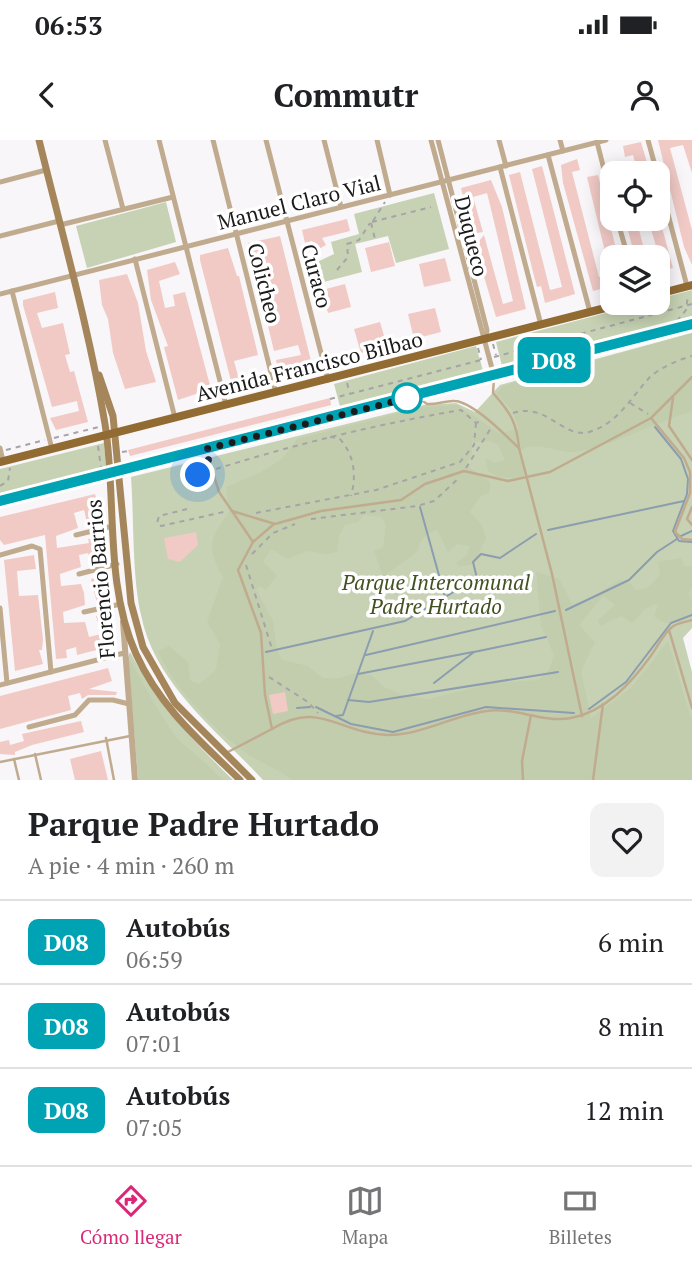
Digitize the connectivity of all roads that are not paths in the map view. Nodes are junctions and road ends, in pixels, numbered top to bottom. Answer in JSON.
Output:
{"nodes":[{"id":1,"x":38,"y":140,"type":"edge"},
{"id":2,"x":105,"y":140,"type":"edge"},
{"id":3,"x":159,"y":140,"type":"edge"},
{"id":4,"x":213,"y":140,"type":"edge"},
{"id":5,"x":266,"y":140,"type":"edge"},
{"id":6,"x":324,"y":140,"type":"edge"},
{"id":7,"x":377,"y":140,"type":"edge"},
{"id":8,"x":431,"y":140,"type":"edge"},
{"id":9,"x":438,"y":140,"type":"edge"},
{"id":10,"x":499,"y":140,"type":"edge"},
{"id":11,"x":560,"y":140,"type":"edge"},
{"id":12,"x":606,"y":140,"type":"edge"},
{"id":13,"x":648,"y":140,"type":"edge"},
{"id":14,"x":597,"y":142,"type":"junction"},
{"id":15,"x":562,"y":151,"type":"junction"},
{"id":16,"x":548,"y":155,"type":"junction"},
{"id":17,"x":602,"y":161,"type":"edge"},
{"id":18,"x":653,"y":161,"type":"edge"},
{"id":19,"x":503,"y":166,"type":"junction"},
{"id":20,"x":46,"y":170,"type":"junction"},
{"id":21,"x":445,"y":181,"type":"junction"},
{"id":22,"x":0,"y":182,"type":"edge"},
{"id":23,"x":390,"y":195,"type":"junction"},
{"id":24,"x":173,"y":197,"type":"junction"},
{"id":25,"x":341,"y":207,"type":"junction"},
{"id":26,"x":123,"y":209,"type":"junction"},
{"id":27,"x":670,"y":219,"type":"edge"},
{"id":28,"x":286,"y":222,"type":"junction"},
{"id":29,"x":59,"y":223,"type":"junction"},
{"id":30,"x":237,"y":234,"type":"junction"},
{"id":31,"x":0,"y":236,"type":"edge"},
{"id":32,"x":186,"y":246,"type":"junction"},
{"id":33,"x":135,"y":259,"type":"junction"},
{"id":34,"x":73,"y":275,"type":"junction"},
{"id":35,"x":690,"y":286,"type":"edge"},
{"id":36,"x":12,"y":290,"type":"junction"},
{"id":37,"x":670,"y":291,"type":"edge"},
{"id":38,"x":0,"y":294,"type":"edge"},
{"id":39,"x":600,"y":309,"type":"edge"},
{"id":40,"x":590,"y":312,"type":"junction"},
{"id":41,"x":692,"y":324,"type":"edge"},
{"id":42,"x":541,"y":325,"type":"junction"},
{"id":43,"x":485,"y":340,"type":"junction"},
{"id":44,"x":494,"y":376,"type":"junction"},
{"id":45,"x":692,"y":377,"type":"edge"},
{"id":46,"x":328,"y":380,"type":"junction"},
{"id":47,"x":276,"y":393,"type":"junction"},
{"id":48,"x":674,"y":395,"type":"junction"},
{"id":49,"x":416,"y":396,"type":"junction"},
{"id":50,"x":226,"y":405,"type":"junction"},
{"id":51,"x":174,"y":418,"type":"junction"},
{"id":52,"x":651,"y":418,"type":"junction"},
{"id":53,"x":106,"y":435,"type":"junction"},
{"id":54,"x":0,"y":448,"type":"edge"},
{"id":55,"x":519,"y":448,"type":"junction"},
{"id":56,"x":52,"y":449,"type":"junction"},
{"id":57,"x":206,"y":449,"type":"junction"},
{"id":58,"x":692,"y":460,"type":"edge"},
{"id":59,"x":4,"y":461,"type":"edge"},
{"id":60,"x":119,"y":471,"type":"junction"},
{"id":61,"x":106,"y":475,"type":"junction"},
{"id":62,"x":527,"y":478,"type":"junction"},
{"id":63,"x":0,"y":501,"type":"edge"},
{"id":64,"x":692,"y":507,"type":"edge"},
{"id":65,"x":232,"y":510,"type":"junction"},
{"id":66,"x":275,"y":524,"type":"junction"},
{"id":67,"x":692,"y":525,"type":"edge"},
{"id":68,"x":113,"y":526,"type":"junction"},
{"id":69,"x":76,"y":535,"type":"dead end"},
{"id":70,"x":692,"y":540,"type":"edge"},
{"id":71,"x":253,"y":542,"type":"junction"},
{"id":72,"x":0,"y":555,"type":"edge"},
{"id":73,"x":117,"y":564,"type":"junction"},
{"id":74,"x":79,"y":574,"type":"dead end"},
{"id":75,"x":121,"y":604,"type":"junction"},
{"id":76,"x":0,"y":608,"type":"edge"},
{"id":77,"x":83,"y":612,"type":"dead end"},
{"id":78,"x":124,"y":617,"type":"junction"},
{"id":79,"x":692,"y":620,"type":"edge"},
{"id":80,"x":669,"y":630,"type":"junction"},
{"id":81,"x":124,"y":653,"type":"junction"},
{"id":82,"x":51,"y":672,"type":"junction"},
{"id":83,"x":7,"y":683,"type":"junction"},
{"id":84,"x":0,"y":685,"type":"edge"},
{"id":85,"x":129,"y":704,"type":"junction"},
{"id":86,"x":603,"y":704,"type":"junction"},
{"id":87,"x":692,"y":708,"type":"edge"},
{"id":88,"x":531,"y":715,"type":"junction"},
{"id":89,"x":582,"y":716,"type":"junction"},
{"id":90,"x":29,"y":727,"type":"dead end"},
{"id":91,"x":272,"y":729,"type":"junction"},
{"id":92,"x":131,"y":736,"type":"junction"},
{"id":93,"x":106,"y":738,"type":"junction"},
{"id":94,"x":226,"y":753,"type":"junction"},
{"id":95,"x":35,"y":754,"type":"junction"},
{"id":96,"x":14,"y":759,"type":"junction"},
{"id":97,"x":0,"y":762,"type":"edge"},
{"id":98,"x":19,"y":780,"type":"edge"},
{"id":99,"x":41,"y":780,"type":"edge"},
{"id":100,"x":114,"y":780,"type":"edge"},
{"id":101,"x":135,"y":780,"type":"edge"},
{"id":102,"x":240,"y":780,"type":"edge"},
{"id":103,"x":252,"y":780,"type":"edge"},
{"id":104,"x":523,"y":780,"type":"edge"},
{"id":105,"x":593,"y":780,"type":"edge"}],
"edges":[{"from":1,"to":20,"type":"main road","name":"Florencio Barrios"},
{"from":2,"to":26,"type":"street"},
{"from":3,"to":24,"type":"street"},
{"from":4,"to":30,"type":"street","name":"Colicheo"},
{"from":5,"to":28,"type":"street","name":"Curaco"},
{"from":6,"to":25,"type":"street"},
{"from":7,"to":23,"type":"street"},
{"from":8,"to":21,"type":"street","name":"Duqueco"},
{"from":9,"to":21,"type":"street","name":"Duqueco"},
{"from":10,"to":19,"type":"street"},
{"from":11,"to":15,"type":"street"},
{"from":12,"to":14,"type":"street","name":"Manuel Claro Vial"},
{"from":13,"to":18,"type":"street"},
{"from":14,"to":15,"type":"street","name":"Manuel Claro Vial"},
{"from":14,"to":17,"type":"street"},
{"from":15,"to":16,"type":"street","name":"Manuel Claro Vial"},
{"from":16,"to":19,"type":"street","name":"Manuel Claro Vial"},
{"from":16,"to":40,"type":"street"},
{"from":19,"to":21,"type":"street","name":"Manuel Claro Vial"},
{"from":19,"to":42,"type":"street"},
{"from":20,"to":22,"type":"street"},
{"from":20,"to":29,"type":"main road","name":"Florencio Barrios"},
{"from":21,"to":23,"type":"street","name":"Manuel Claro Vial"},
{"from":21,"to":43,"type":"street","name":"Duqueco"},
{"from":23,"to":25,"type":"street","name":"Manuel Claro Vial"},
{"from":24,"to":26,"type":"street"},
{"from":24,"to":32,"type":"street"},
{"from":25,"to":28,"type":"street","name":"Manuel Claro Vial"},
{"from":26,"to":29,"type":"street"},
{"from":27,"to":35,"type":"street"},
{"from":28,"to":30,"type":"street","name":"Manuel Claro Vial"},
{"from":28,"to":46,"type":"street","name":"Curaco"},
{"from":29,"to":31,"type":"street"},
{"from":29,"to":34,"type":"main road","name":"Florencio Barrios"},
{"from":30,"to":32,"type":"street","name":"Manuel Claro Vial"},
{"from":30,"to":47,"type":"street","name":"Colicheo"},
{"from":32,"to":33,"type":"street","name":"Manuel Claro Vial"},
{"from":32,"to":50,"type":"street"},
{"from":33,"to":34,"type":"street","name":"Manuel Claro Vial"},
{"from":33,"to":51,"type":"street"},
{"from":34,"to":36,"type":"street","name":"Manuel Claro Vial"},
{"from":34,"to":53,"type":"main road","name":"Florencio Barrios"},
{"from":35,"to":37,"type":"main road"},
{"from":36,"to":38,"type":"street","name":"Manuel Claro Vial"},
{"from":36,"to":56,"type":"street"},
{"from":39,"to":40,"type":"main road","name":"Avenida Francisco Bilbao"},
{"from":40,"to":42,"type":"main road","name":"Avenida Francisco Bilbao"},
{"from":41,"to":44,"type":"main road"},
{"from":42,"to":43,"type":"main road","name":"Avenida Francisco Bilbao"},
{"from":43,"to":44,"type":"street","name":"Duqueco"},
{"from":43,"to":46,"type":"main road","name":"Avenida Francisco Bilbao"},
{"from":44,"to":49,"type":"main road"},
{"from":44,"to":55,"type":"lane"},
{"from":45,"to":48,"type":"lane"},
{"from":46,"to":47,"type":"main road","name":"Avenida Francisco Bilbao"},
{"from":47,"to":50,"type":"main road","name":"Avenida Francisco Bilbao"},
{"from":48,"to":52,"type":"lane"},
{"from":48,"to":58,"type":"lane"},
{"from":49,"to":55,"type":"lane"},
{"from":49,"to":57,"type":"main road"},
{"from":50,"to":51,"type":"main road","name":"Avenida Francisco Bilbao"},
{"from":51,"to":53,"type":"main road","name":"Avenida Francisco Bilbao"},
{"from":52,"to":62,"type":"lane"},
{"from":52,"to":70,"type":"lane"},
{"from":53,"to":56,"type":"main road","name":"Avenida Francisco Bilbao"},
{"from":53,"to":60,"type":"main road","name":"Florencio Barrios"},
{"from":53,"to":61,"type":"main road","name":"Florencio Barrios"},
{"from":54,"to":59,"type":"street"},
{"from":55,"to":62,"type":"lane"},
{"from":56,"to":59,"type":"main road","name":"Avenida Francisco Bilbao"},
{"from":57,"to":60,"type":"main road"},
{"from":57,"to":65,"type":"lane"},
{"from":60,"to":61,"type":"main road"},
{"from":60,"to":94,"type":"main road","name":"Florencio Barrios"},
{"from":61,"to":63,"type":"main road"},
{"from":61,"to":68,"type":"main road","name":"Florencio Barrios"},
{"from":62,"to":66,"type":"lane"},
{"from":62,"to":89,"type":"lane"},
{"from":64,"to":67,"type":"lane"},
{"from":65,"to":66,"type":"lane"},
{"from":65,"to":71,"type":"lane"},
{"from":66,"to":71,"type":"lane"},
{"from":68,"to":69,"type":"street"},
{"from":68,"to":73,"type":"main road","name":"Florencio Barrios"},
{"from":71,"to":91,"type":"lane"},
{"from":72,"to":82,"type":"street"},
{"from":73,"to":74,"type":"street"},
{"from":73,"to":75,"type":"main road","name":"Florencio Barrios"},
{"from":75,"to":77,"type":"street"},
{"from":75,"to":78,"type":"main road","name":"Florencio Barrios"},
{"from":76,"to":83,"type":"street"},
{"from":78,"to":81,"type":"street","name":"Florencio Barrios"},
{"from":78,"to":102,"type":"main road"},
{"from":79,"to":80,"type":"lane"},
{"from":80,"to":86,"type":"lane"},
{"from":80,"to":87,"type":"lane"},
{"from":81,"to":82,"type":"street"},
{"from":81,"to":85,"type":"street","name":"Florencio Barrios"},
{"from":82,"to":83,"type":"street"},
{"from":83,"to":84,"type":"street"},
{"from":85,"to":90,"type":"street"},
{"from":85,"to":92,"type":"street","name":"Florencio Barrios"},
{"from":86,"to":89,"type":"lane"},
{"from":86,"to":105,"type":"lane"},
{"from":88,"to":89,"type":"lane"},
{"from":88,"to":91,"type":"lane"},
{"from":88,"to":104,"type":"lane"},
{"from":91,"to":94,"type":"lane"},
{"from":92,"to":93,"type":"lane"},
{"from":92,"to":101,"type":"street","name":"Florencio Barrios"},
{"from":93,"to":95,"type":"lane"},
{"from":93,"to":100,"type":"lane"},
{"from":94,"to":103,"type":"main road","name":"Florencio Barrios"},
{"from":95,"to":96,"type":"lane"},
{"from":95,"to":99,"type":"lane"},
{"from":96,"to":97,"type":"lane"},
{"from":96,"to":98,"type":"lane"}]}
